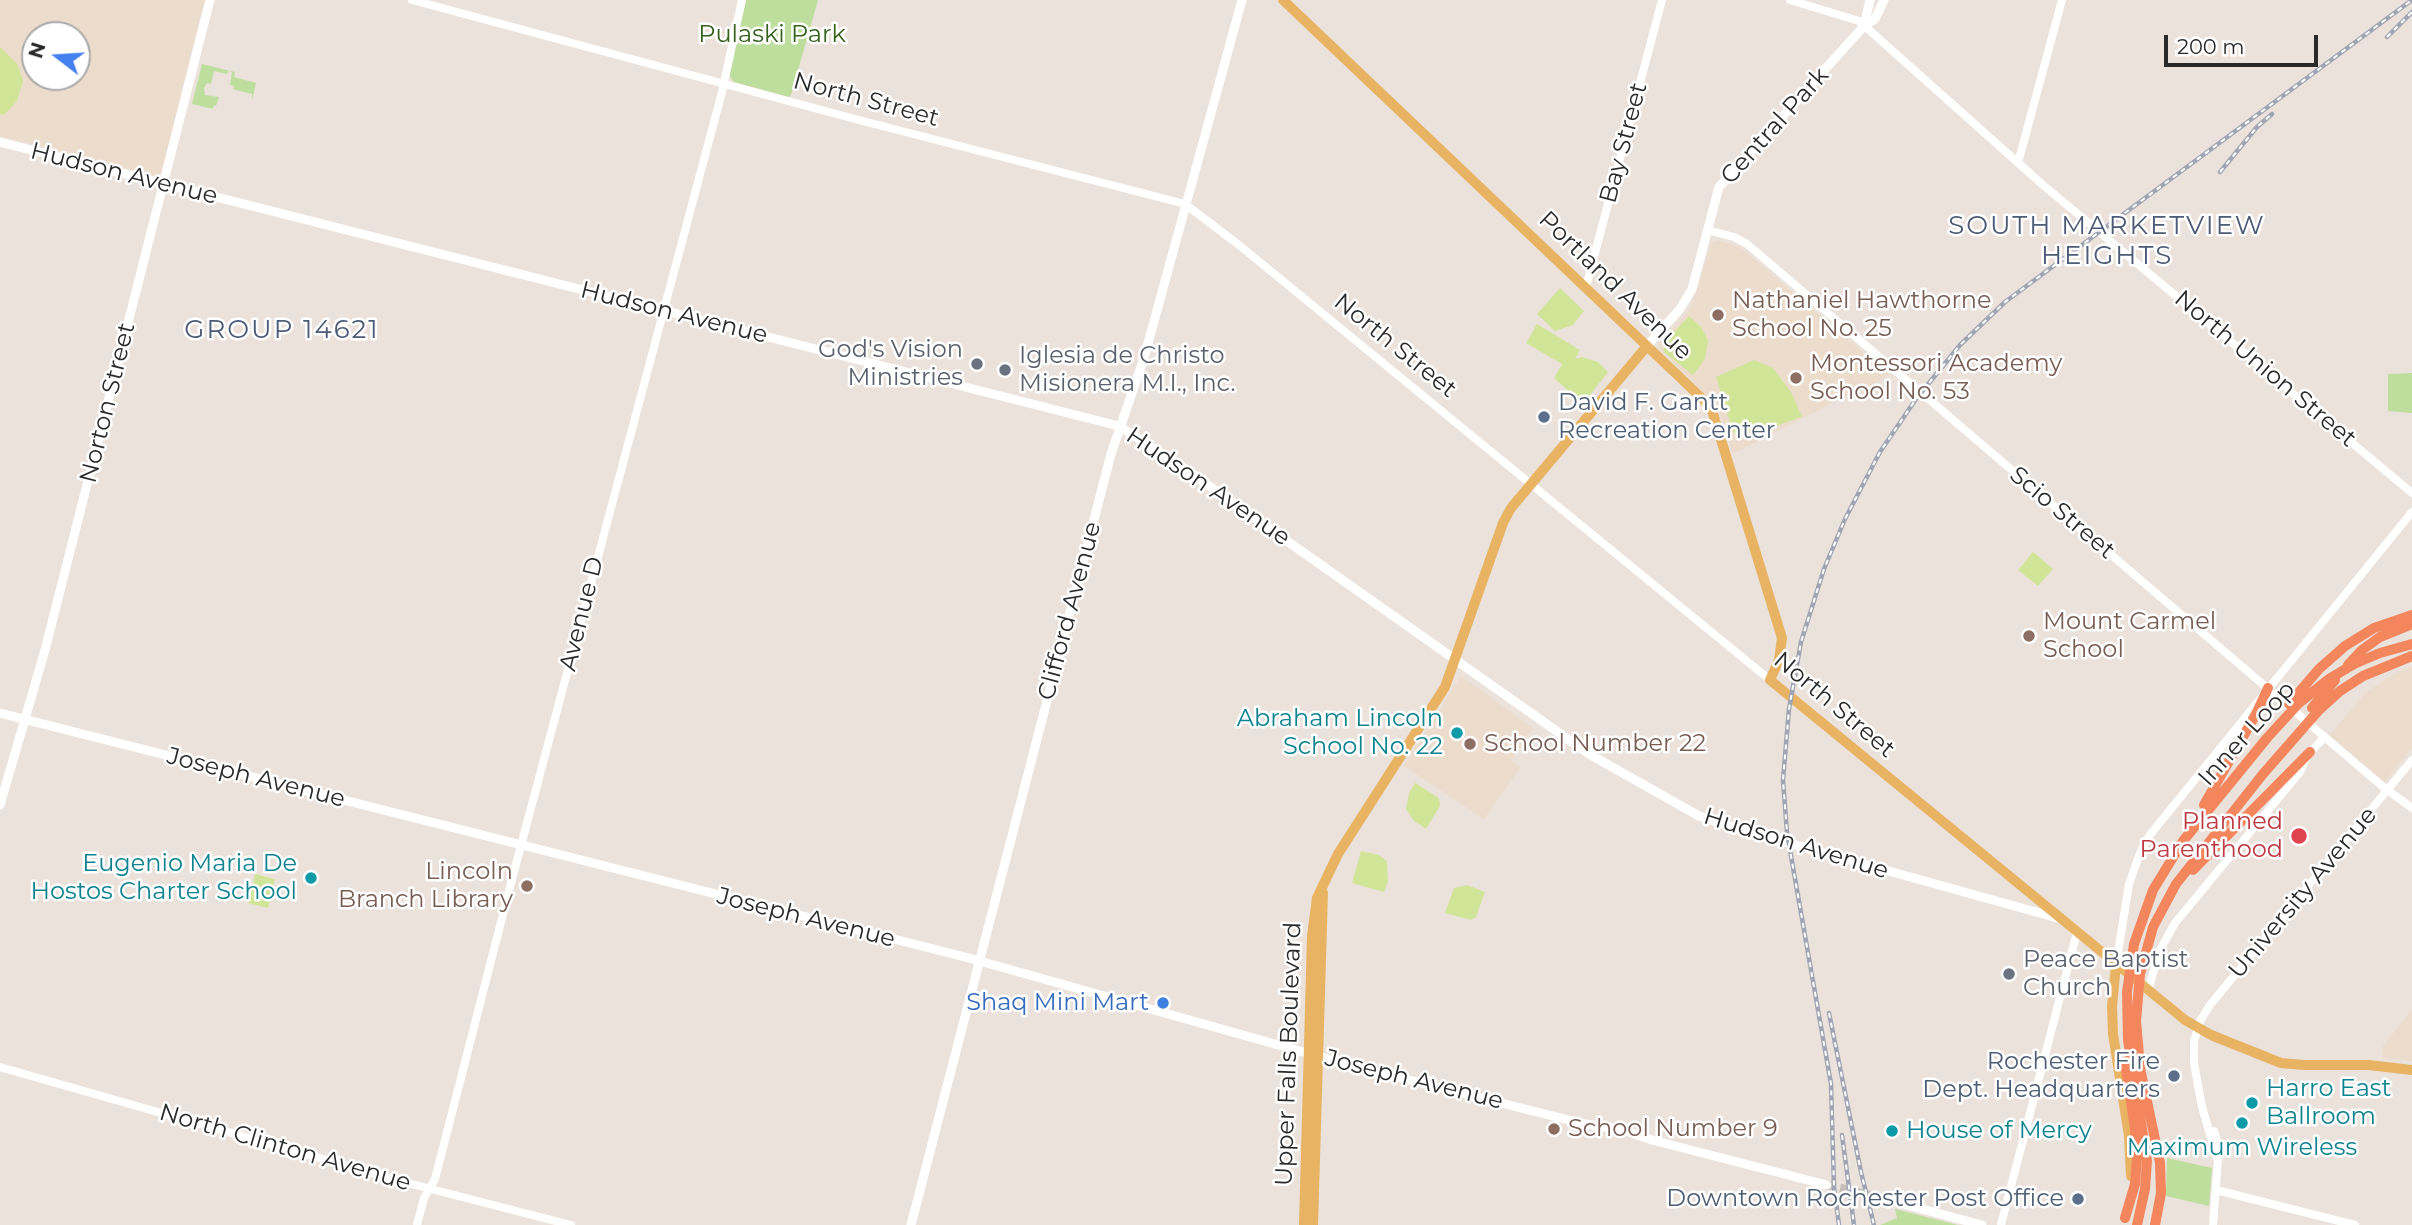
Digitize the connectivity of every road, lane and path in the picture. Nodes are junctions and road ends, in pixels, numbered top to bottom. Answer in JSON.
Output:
{"nodes":[{"id":1,"x":210,"y":0,"type":"edge"},
{"id":2,"x":412,"y":0,"type":"edge"},
{"id":3,"x":743,"y":0,"type":"edge"},
{"id":4,"x":1242,"y":0,"type":"edge"},
{"id":5,"x":1283,"y":0,"type":"edge"},
{"id":6,"x":1662,"y":0,"type":"edge"},
{"id":7,"x":1790,"y":0,"type":"edge"},
{"id":8,"x":1870,"y":0,"type":"edge"},
{"id":9,"x":1884,"y":0,"type":"edge"},
{"id":10,"x":2062,"y":0,"type":"edge"},
{"id":11,"x":1864,"y":26,"type":"junction"},
{"id":12,"x":724,"y":83,"type":"junction"},
{"id":13,"x":0,"y":142,"type":"edge"},
{"id":14,"x":2018,"y":163,"type":"junction"},
{"id":15,"x":163,"y":184,"type":"junction"},
{"id":16,"x":1185,"y":204,"type":"junction"},
{"id":17,"x":1707,"y":230,"type":"junction"},
{"id":18,"x":1586,"y":287,"type":"junction"},
{"id":19,"x":662,"y":310,"type":"junction"},
{"id":20,"x":1647,"y":346,"type":"junction"},
{"id":21,"x":1119,"y":426,"type":"junction"},
{"id":22,"x":1530,"y":485,"type":"junction"},
{"id":23,"x":2412,"y":493,"type":"edge"},
{"id":24,"x":2412,"y":512,"type":"edge"},
{"id":25,"x":2412,"y":615,"type":"edge"},
{"id":26,"x":2412,"y":624,"type":"edge"},
{"id":27,"x":2412,"y":644,"type":"edge"},
{"id":28,"x":2412,"y":656,"type":"edge"},
{"id":29,"x":1455,"y":660,"type":"junction"},
{"id":30,"x":1770,"y":680,"type":"junction"},
{"id":31,"x":2270,"y":690,"type":"junction"},
{"id":32,"x":0,"y":713,"type":"edge"},
{"id":33,"x":25,"y":720,"type":"junction"},
{"id":34,"x":2323,"y":736,"type":"junction"},
{"id":35,"x":2310,"y":752,"type":"junction"},
{"id":36,"x":2412,"y":760,"type":"edge"},
{"id":37,"x":2263,"y":774,"type":"junction"},
{"id":38,"x":2231,"y":782,"type":"junction"},
{"id":39,"x":2388,"y":790,"type":"junction"},
{"id":40,"x":0,"y":805,"type":"edge"},
{"id":41,"x":2412,"y":808,"type":"edge"},
{"id":42,"x":521,"y":846,"type":"junction"},
{"id":43,"x":2177,"y":849,"type":"junction"},
{"id":44,"x":2031,"y":894,"type":"junction"},
{"id":45,"x":2021,"y":909,"type":"junction"},
{"id":46,"x":2061,"y":919,"type":"junction"},
{"id":47,"x":2153,"y":927,"type":"junction"},
{"id":48,"x":2077,"y":932,"type":"junction"},
{"id":49,"x":978,"y":961,"type":"junction"},
{"id":50,"x":2122,"y":969,"type":"junction"},
{"id":51,"x":2147,"y":990,"type":"junction"},
{"id":52,"x":2198,"y":1027,"type":"junction"},
{"id":53,"x":1313,"y":1054,"type":"junction"},
{"id":54,"x":2412,"y":1063,"type":"edge"},
{"id":55,"x":0,"y":1067,"type":"edge"},
{"id":56,"x":2140,"y":1068,"type":"junction"},
{"id":57,"x":2412,"y":1070,"type":"edge"},
{"id":58,"x":2202,"y":1094,"type":"junction"},
{"id":59,"x":2217,"y":1158,"type":"junction"},
{"id":60,"x":1827,"y":1185,"type":"tunnel mouth"},
{"id":61,"x":430,"y":1189,"type":"junction"},
{"id":62,"x":2216,"y":1190,"type":"junction"},
{"id":63,"x":1892,"y":1201,"type":"tunnel mouth"},
{"id":64,"x":2124,"y":1222,"type":"edge"},
{"id":65,"x":417,"y":1225,"type":"edge"},
{"id":66,"x":571,"y":1225,"type":"edge"},
{"id":67,"x":911,"y":1225,"type":"edge"},
{"id":68,"x":1304,"y":1225,"type":"edge"},
{"id":69,"x":1314,"y":1225,"type":"edge"},
{"id":70,"x":1982,"y":1225,"type":"edge"},
{"id":71,"x":2001,"y":1225,"type":"edge"},
{"id":72,"x":2137,"y":1225,"type":"edge"},
{"id":73,"x":2144,"y":1225,"type":"edge"},
{"id":74,"x":2155,"y":1225,"type":"edge"},
{"id":75,"x":2213,"y":1225,"type":"edge"},
{"id":76,"x":2355,"y":1225,"type":"edge"}],
"edges":[{"from":1,"to":15,"type":"main road","name":"Norton Street"},
{"from":2,"to":12,"type":"street","name":"North Street"},
{"from":3,"to":12,"type":"street","name":"Avenue D"},
{"from":4,"to":16,"type":"main road","name":"Clifford Avenue"},
{"from":5,"to":18,"type":"main road","name":"Portland Avenue"},
{"from":6,"to":18,"type":"street","name":"Bay Street"},
{"from":7,"to":11,"type":"street","name":"North Union Street"},
{"from":8,"to":11,"type":"main road","name":"Central Park"},
{"from":9,"to":11,"type":"main road","name":"Central Park"},
{"from":10,"to":14,"type":"street"},
{"from":11,"to":14,"type":"street","name":"North Union Street"},
{"from":11,"to":17,"type":"main road","name":"Central Park"},
{"from":12,"to":16,"type":"street","name":"North Street"},
{"from":12,"to":19,"type":"street","name":"Avenue D"},
{"from":13,"to":15,"type":"main road","name":"Hudson Avenue"},
{"from":14,"to":23,"type":"street","name":"North Union Street"},
{"from":15,"to":19,"type":"main road","name":"Hudson Avenue"},
{"from":15,"to":33,"type":"main road","name":"Norton Street"},
{"from":16,"to":21,"type":"main road","name":"Clifford Avenue"},
{"from":16,"to":22,"type":"street","name":"North Street"},
{"from":17,"to":20,"type":"main road","name":"Central Park"},
{"from":17,"to":31,"type":"street","name":"Scio Street"},
{"from":18,"to":20,"type":"main road","name":"Portland Avenue"},
{"from":19,"to":21,"type":"main road","name":"Hudson Avenue"},
{"from":19,"to":42,"type":"street","name":"Avenue D"},
{"from":20,"to":22,"type":"main road","name":"Upper Falls Boulevard"},
{"from":20,"to":30,"type":"main road","name":"Portland Avenue"},
{"from":21,"to":29,"type":"main road","name":"Hudson Avenue"},
{"from":21,"to":49,"type":"main road","name":"Clifford Avenue"},
{"from":22,"to":29,"type":"main road","name":"Upper Falls Boulevard"},
{"from":22,"to":30,"type":"street","name":"North Street"},
{"from":24,"to":31,"type":"street"},
{"from":25,"to":38,"type":"highway"},
{"from":26,"to":37,"type":"highway"},
{"from":27,"to":38,"type":"highway","name":"Inner Loop"},
{"from":28,"to":37,"type":"highway","name":"Inner Loop"},
{"from":29,"to":45,"type":"main road","name":"Hudson Avenue"},
{"from":29,"to":53,"type":"main road","name":"Upper Falls Boulevard"},
{"from":30,"to":44,"type":"main road","name":"North Street"},
{"from":31,"to":34,"type":"street","name":"Scio Street"},
{"from":31,"to":43,"type":"highway"},
{"from":31,"to":50,"type":"street"},
{"from":32,"to":33,"type":"main road","name":"Joseph Avenue"},
{"from":33,"to":40,"type":"main road","name":"Norton Street"},
{"from":33,"to":42,"type":"main road","name":"Joseph Avenue"},
{"from":34,"to":35,"type":"street"},
{"from":34,"to":39,"type":"street","name":"Scio Street"},
{"from":35,"to":47,"type":"highway"},
{"from":35,"to":51,"type":"street"},
{"from":36,"to":39,"type":"street","name":"University Avenue"},
{"from":37,"to":47,"type":"highway","name":"Inner Loop"},
{"from":38,"to":43,"type":"highway","name":"Inner Loop"},
{"from":39,"to":41,"type":"street","name":"Scio Street"},
{"from":39,"to":52,"type":"street","name":"University Avenue"},
{"from":42,"to":49,"type":"main road","name":"Joseph Avenue"},
{"from":42,"to":61,"type":"street","name":"Avenue D"},
{"from":43,"to":50,"type":"highway","name":"Inner Loop"},
{"from":44,"to":45,"type":"main road"},
{"from":44,"to":46,"type":"main road","name":"North Street"},
{"from":45,"to":46,"type":"main road","name":"Hudson Avenue"},
{"from":46,"to":48,"type":"main road","name":"North Street"},
{"from":47,"to":56,"type":"highway","name":"Inner Loop"},
{"from":48,"to":50,"type":"main road","name":"North Street"},
{"from":48,"to":71,"type":"street"},
{"from":49,"to":53,"type":"main road","name":"Joseph Avenue"},
{"from":49,"to":67,"type":"main road","name":"Clifford Avenue"},
{"from":50,"to":51,"type":"main road","name":"North Street"},
{"from":50,"to":64,"type":"highway"},
{"from":50,"to":72,"type":"highway","name":"Inner Loop"},
{"from":51,"to":52,"type":"main road","name":"North Street"},
{"from":52,"to":54,"type":"main road"},
{"from":52,"to":57,"type":"main road"},
{"from":52,"to":58,"type":"street"},
{"from":53,"to":60,"type":"main road","name":"Joseph Avenue"},
{"from":53,"to":68,"type":"main road","name":"Upper Falls Boulevard"},
{"from":53,"to":69,"type":"main road","name":"Upper Falls Boulevard"},
{"from":55,"to":61,"type":"street","name":"North Clinton Avenue"},
{"from":56,"to":73,"type":"highway","name":"Inner Loop"},
{"from":56,"to":74,"type":"highway"},
{"from":58,"to":59,"type":"street"},
{"from":58,"to":59,"type":"street"},
{"from":59,"to":62,"type":"street"},
{"from":61,"to":65,"type":"street","name":"Avenue D"},
{"from":61,"to":66,"type":"street","name":"North Clinton Avenue"},
{"from":62,"to":75,"type":"street"},
{"from":62,"to":76,"type":"street"},
{"from":63,"to":70,"type":"main road"}]}
